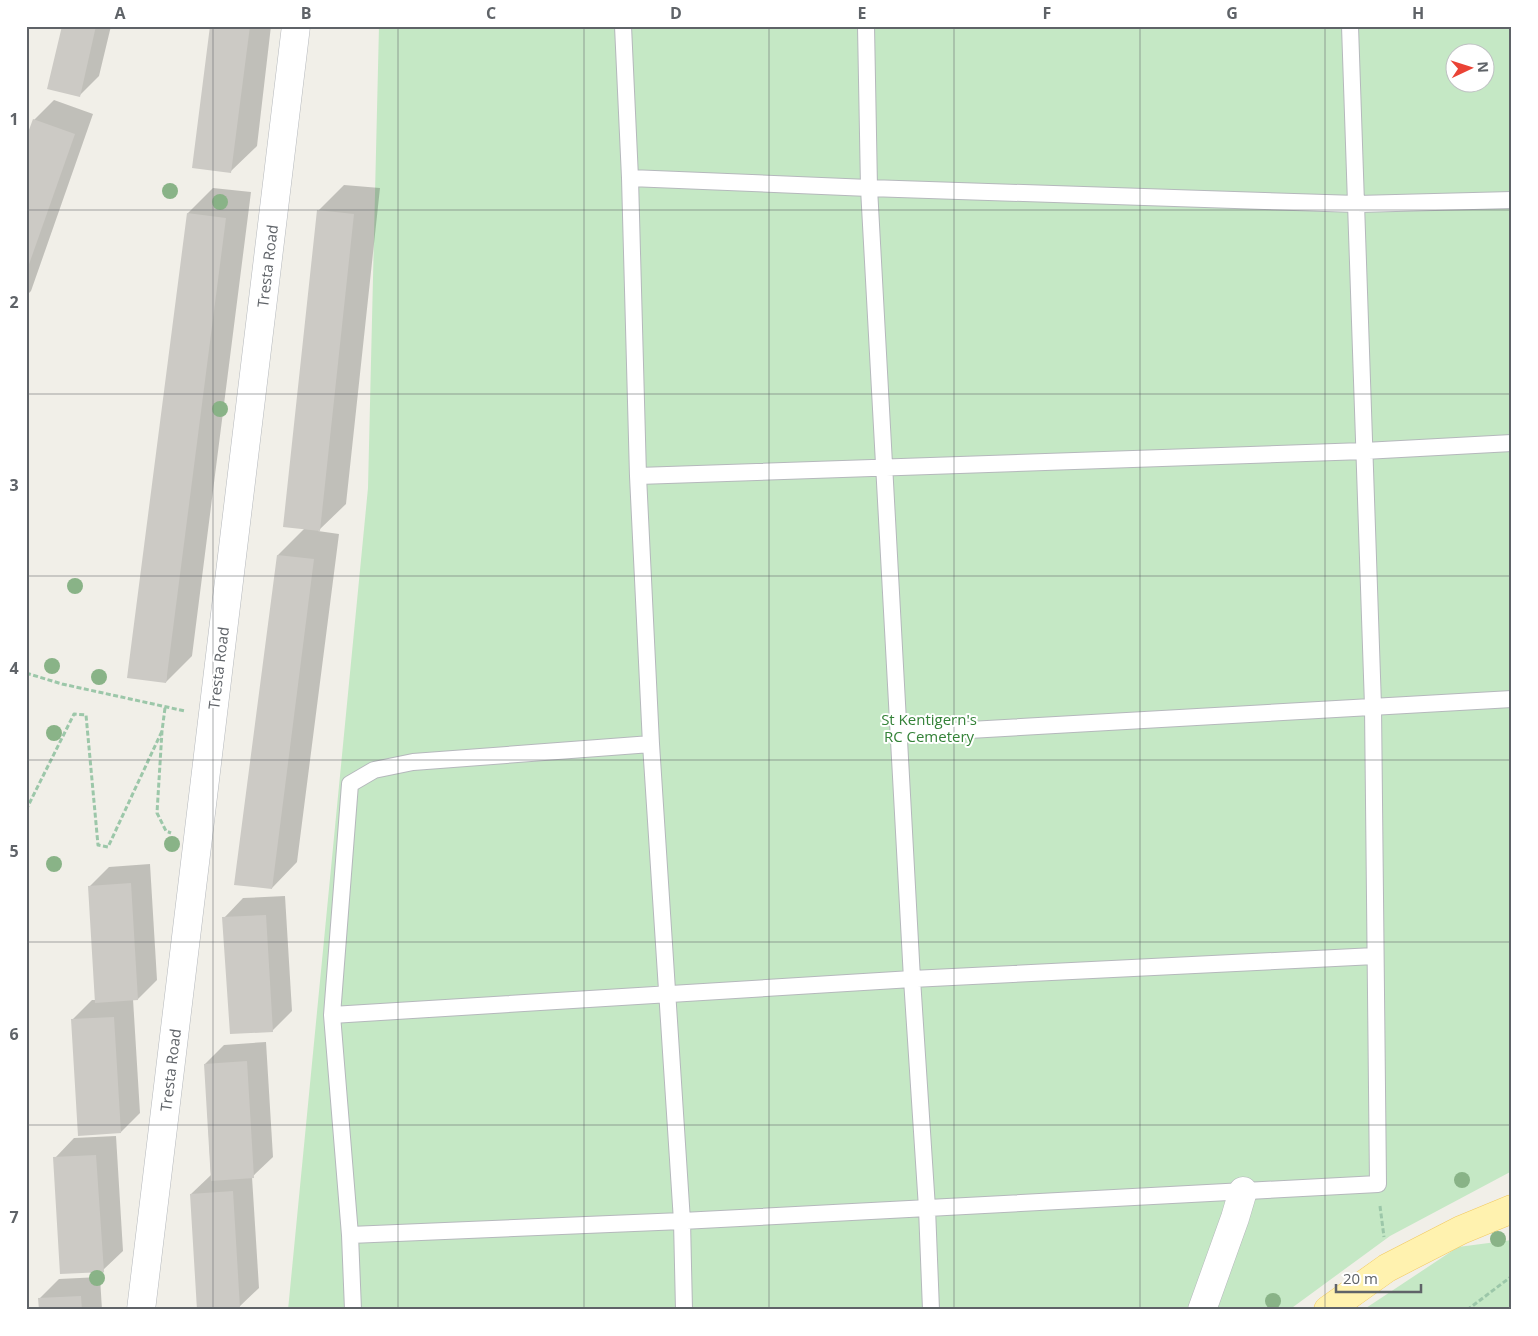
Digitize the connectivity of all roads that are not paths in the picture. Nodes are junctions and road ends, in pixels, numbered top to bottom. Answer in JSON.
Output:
{"nodes":[{"id":1,"x":296,"y":26,"type":"edge"},
{"id":2,"x":623,"y":26,"type":"edge"},
{"id":3,"x":866,"y":26,"type":"edge"},
{"id":4,"x":1350,"y":26,"type":"edge"},
{"id":5,"x":630,"y":178,"type":"junction"},
{"id":6,"x":869,"y":188,"type":"junction"},
{"id":7,"x":1512,"y":200,"type":"edge"},
{"id":8,"x":1357,"y":204,"type":"junction"},
{"id":9,"x":1512,"y":443,"type":"edge"},
{"id":10,"x":1364,"y":451,"type":"junction"},
{"id":11,"x":884,"y":468,"type":"junction"},
{"id":12,"x":638,"y":476,"type":"junction"},
{"id":13,"x":1512,"y":699,"type":"edge"},
{"id":14,"x":1373,"y":706,"type":"junction"},
{"id":15,"x":899,"y":734,"type":"junction"},
{"id":16,"x":651,"y":744,"type":"junction"},
{"id":17,"x":1375,"y":956,"type":"junction"},
{"id":18,"x":912,"y":978,"type":"junction"},
{"id":19,"x":667,"y":995,"type":"junction"},
{"id":20,"x":332,"y":1015,"type":"junction"},
{"id":21,"x":1243,"y":1191,"type":"junction"},
{"id":22,"x":927,"y":1208,"type":"junction"},
{"id":23,"x":1512,"y":1209,"type":"edge"},
{"id":24,"x":682,"y":1222,"type":"junction"},
{"id":25,"x":350,"y":1235,"type":"junction"},
{"id":26,"x":141,"y":1310,"type":"edge"},
{"id":27,"x":353,"y":1310,"type":"edge"},
{"id":28,"x":684,"y":1310,"type":"edge"},
{"id":29,"x":931,"y":1310,"type":"edge"},
{"id":30,"x":1202,"y":1310,"type":"edge"},
{"id":31,"x":1328,"y":1310,"type":"edge"}],
"edges":[{"from":1,"to":26,"type":"street","name":"Tresta Road"},
{"from":2,"to":5,"type":"lane"},
{"from":3,"to":6,"type":"lane"},
{"from":4,"to":8,"type":"lane"},
{"from":5,"to":6,"type":"lane"},
{"from":5,"to":12,"type":"lane"},
{"from":6,"to":8,"type":"lane"},
{"from":6,"to":11,"type":"lane"},
{"from":7,"to":8,"type":"lane"},
{"from":8,"to":10,"type":"lane"},
{"from":9,"to":10,"type":"lane"},
{"from":10,"to":11,"type":"lane"},
{"from":10,"to":14,"type":"lane"},
{"from":11,"to":12,"type":"lane"},
{"from":11,"to":15,"type":"lane"},
{"from":12,"to":16,"type":"lane"},
{"from":13,"to":14,"type":"lane"},
{"from":14,"to":15,"type":"lane"},
{"from":14,"to":17,"type":"lane"},
{"from":15,"to":18,"type":"lane"},
{"from":16,"to":19,"type":"lane"},
{"from":16,"to":20,"type":"lane"},
{"from":17,"to":18,"type":"lane"},
{"from":17,"to":21,"type":"lane"},
{"from":18,"to":19,"type":"lane"},
{"from":18,"to":22,"type":"lane"},
{"from":19,"to":20,"type":"lane"},
{"from":19,"to":24,"type":"lane"},
{"from":20,"to":25,"type":"lane"},
{"from":21,"to":22,"type":"lane"},
{"from":21,"to":30,"type":"street"},
{"from":22,"to":24,"type":"lane"},
{"from":22,"to":29,"type":"lane"},
{"from":23,"to":31,"type":"main road"},
{"from":24,"to":25,"type":"lane"},
{"from":24,"to":28,"type":"lane"},
{"from":25,"to":27,"type":"lane"}]}
